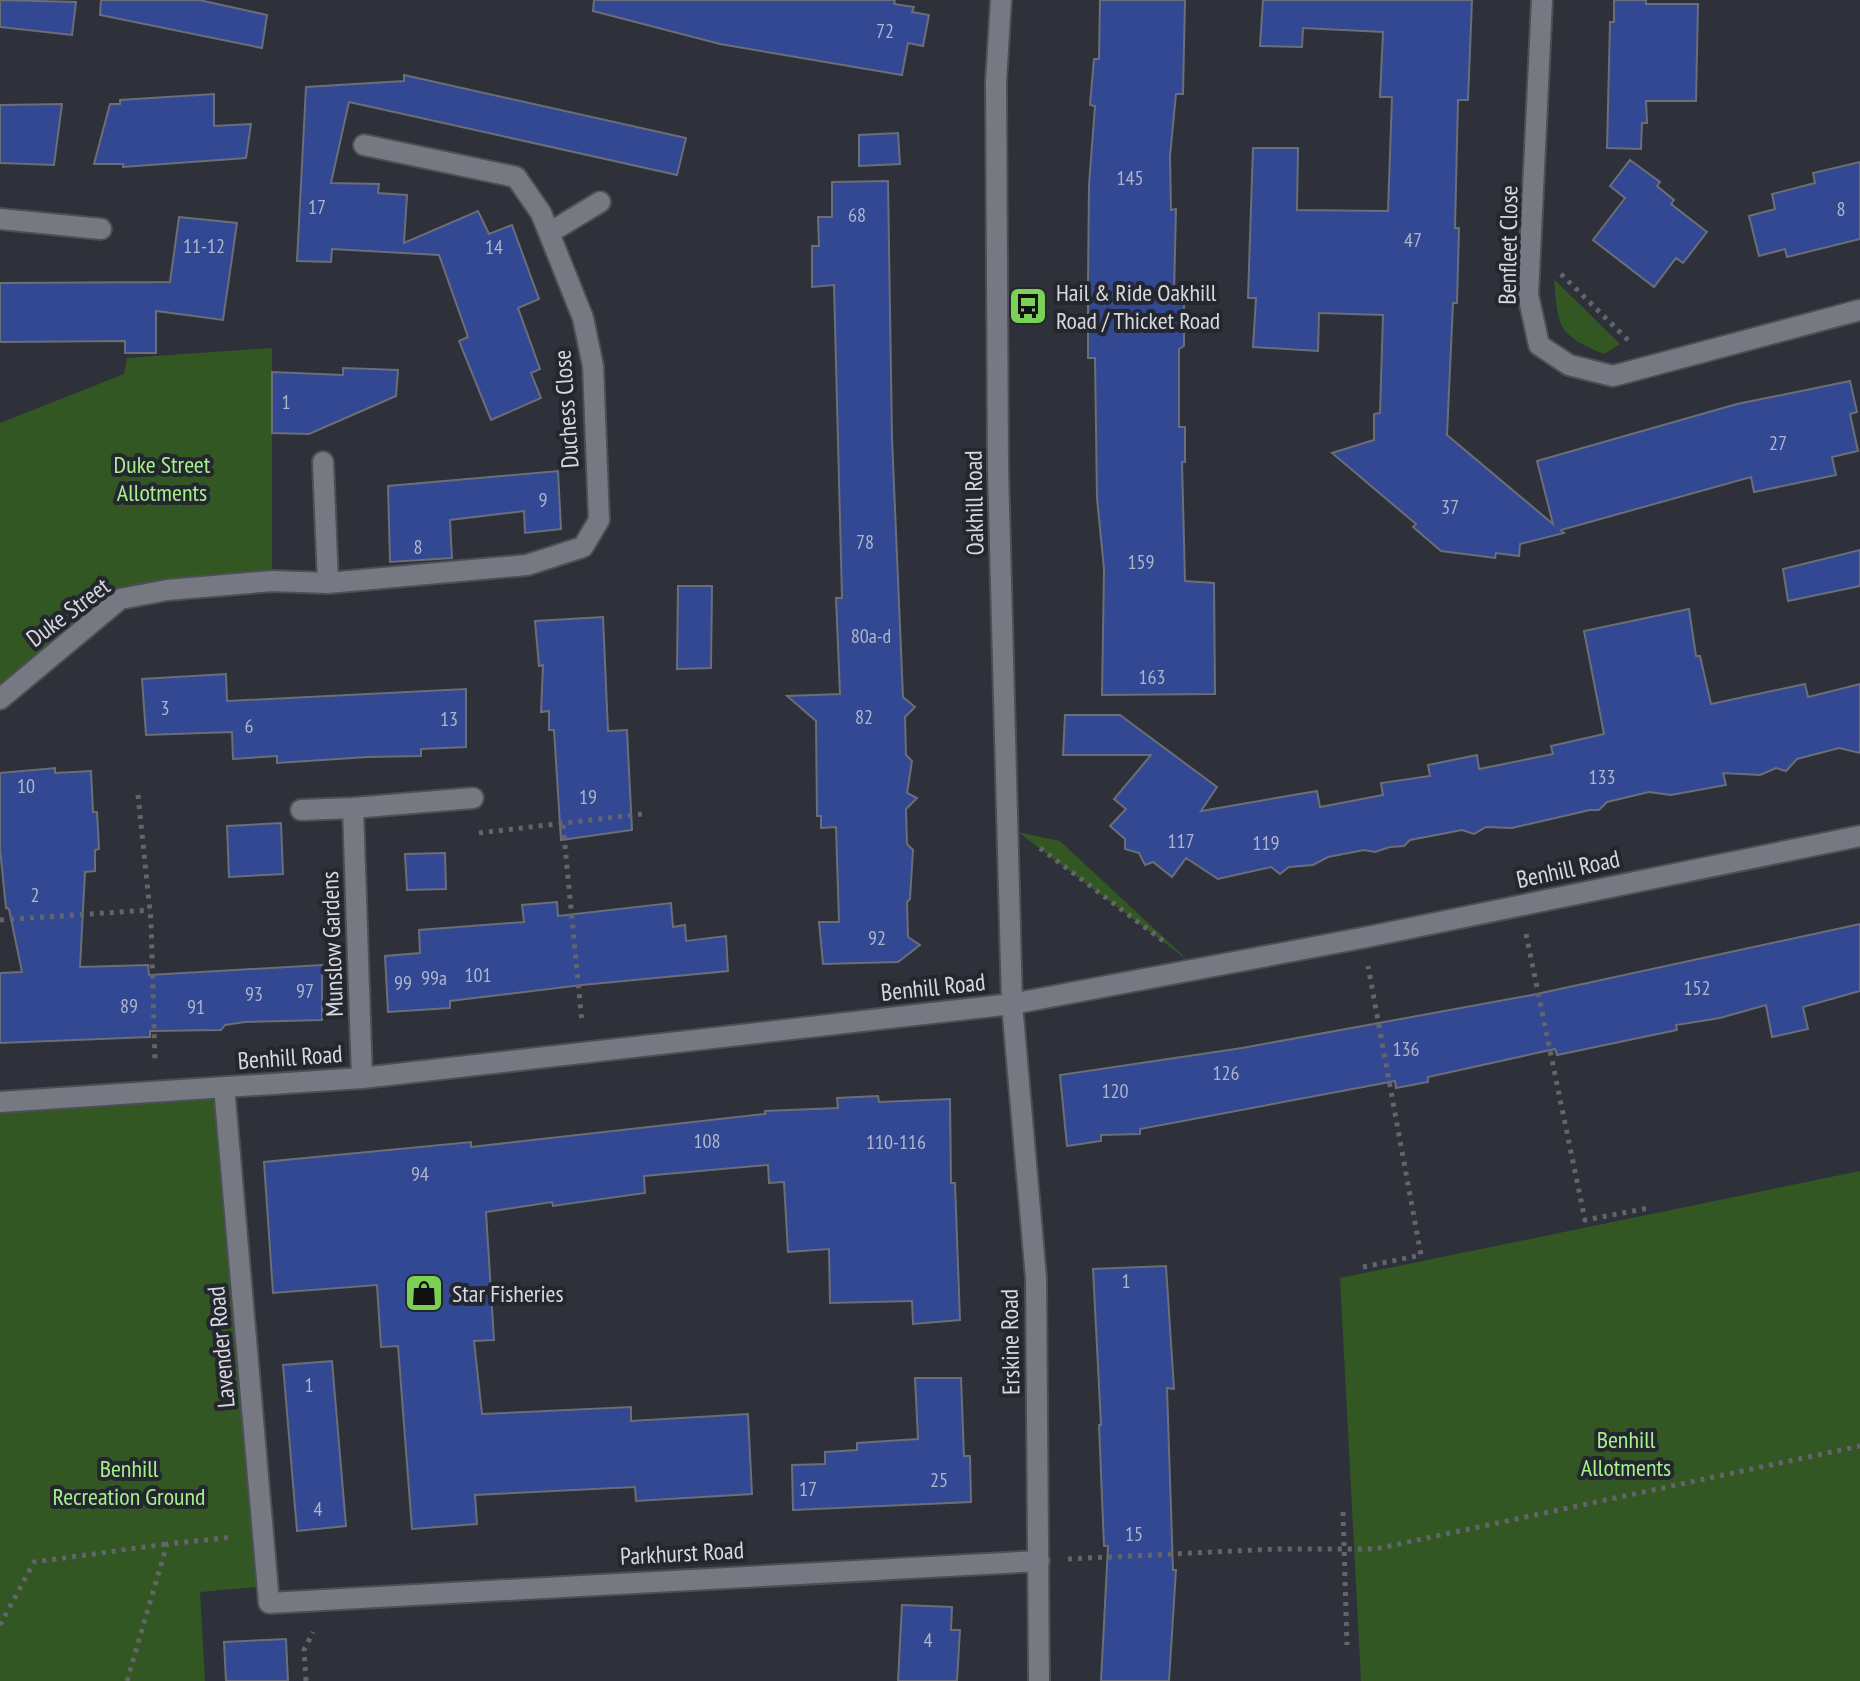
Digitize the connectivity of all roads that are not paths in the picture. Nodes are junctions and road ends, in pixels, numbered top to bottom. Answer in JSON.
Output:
{"nodes":[{"id":1,"x":1001,"y":0,"type":"edge"},
{"id":2,"x":1542,"y":0,"type":"edge"},
{"id":3,"x":364,"y":145,"type":"dead end"},
{"id":4,"x":600,"y":202,"type":"dead end"},
{"id":5,"x":0,"y":219,"type":"edge"},
{"id":6,"x":101,"y":229,"type":"dead end"},
{"id":7,"x":549,"y":233,"type":"junction"},
{"id":8,"x":1860,"y":310,"type":"edge"},
{"id":9,"x":323,"y":462,"type":"dead end"},
{"id":10,"x":272,"y":581,"type":"joint"},
{"id":11,"x":328,"y":583,"type":"junction"},
{"id":12,"x":0,"y":699,"type":"edge"},
{"id":13,"x":473,"y":798,"type":"dead end"},
{"id":14,"x":353,"y":808,"type":"junction"},
{"id":15,"x":301,"y":810,"type":"dead end"},
{"id":16,"x":1860,"y":836,"type":"edge"},
{"id":17,"x":1012,"y":1004,"type":"junction"},
{"id":18,"x":362,"y":1078,"type":"junction"},
{"id":19,"x":224,"y":1087,"type":"junction"},
{"id":20,"x":0,"y":1102,"type":"edge"},
{"id":21,"x":1039,"y":1561,"type":"junction"},
{"id":22,"x":269,"y":1603,"type":"joint"},
{"id":23,"x":1039,"y":1681,"type":"edge"}],
"edges":[{"from":1,"to":17,"type":"street","name":"Oakhill Road"},
{"from":2,"to":8,"type":"street","name":"Benfleet Close"},
{"from":3,"to":7,"type":"street","name":"Duchess Close"},
{"from":4,"to":7,"type":"street"},
{"from":5,"to":6,"type":"street"},
{"from":7,"to":11,"type":"street","name":"Duchess Close"},
{"from":9,"to":11,"type":"street"},
{"from":10,"to":11,"type":"street","name":"Duchess Close"},
{"from":10,"to":12,"type":"street","name":"Duke Street"},
{"from":13,"to":14,"type":"street"},
{"from":14,"to":15,"type":"street"},
{"from":14,"to":18,"type":"street","name":"Munslow Gardens"},
{"from":16,"to":17,"type":"street","name":"Benhill Road"},
{"from":17,"to":18,"type":"street","name":"Benhill Road"},
{"from":17,"to":21,"type":"street","name":"Erskine Road"},
{"from":18,"to":19,"type":"street","name":"Benhill Road"},
{"from":19,"to":20,"type":"street","name":"Benhill Road"},
{"from":19,"to":22,"type":"street","name":"Lavender Road"},
{"from":21,"to":22,"type":"street","name":"Parkhurst Road"},
{"from":21,"to":23,"type":"street","name":"Erskine Road"}]}
